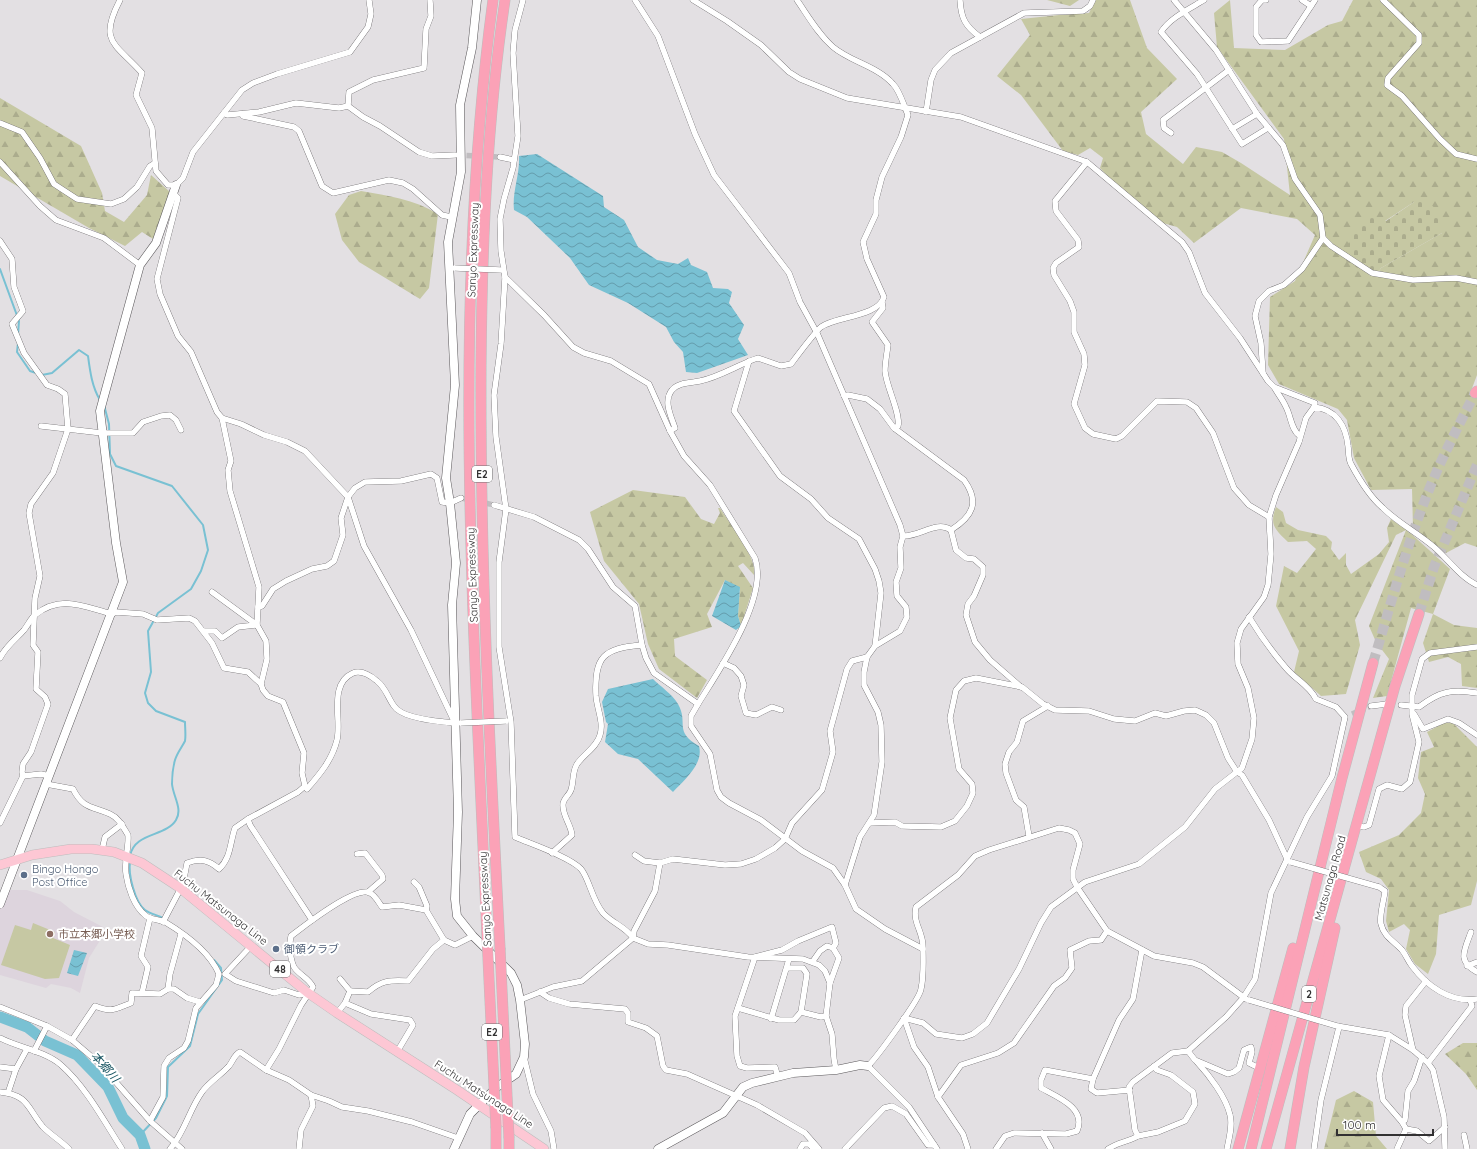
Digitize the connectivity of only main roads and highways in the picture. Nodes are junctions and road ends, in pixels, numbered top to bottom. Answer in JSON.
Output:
{"nodes":[{"id":1,"x":493,"y":0,"type":"edge"},
{"id":2,"x":505,"y":0,"type":"edge"},
{"id":3,"x":1419,"y":614,"type":"tunnel mouth"},
{"id":4,"x":1373,"y":663,"type":"tunnel mouth"},
{"id":5,"x":1353,"y":840,"type":"junction"},
{"id":6,"x":0,"y":865,"type":"edge"},
{"id":7,"x":1314,"y":892,"type":"junction"},
{"id":8,"x":496,"y":1149,"type":"edge"},
{"id":9,"x":509,"y":1149,"type":"edge"},
{"id":10,"x":544,"y":1149,"type":"edge"},
{"id":11,"x":1238,"y":1149,"type":"edge"},
{"id":12,"x":1251,"y":1149,"type":"edge"},
{"id":13,"x":1266,"y":1149,"type":"edge"},
{"id":14,"x":1290,"y":1149,"type":"edge"}],
"edges":[{"from":1,"to":8,"type":"highway","name":"Sanyo Expressway","number":"E2","bridge":true},
{"from":2,"to":9,"type":"highway","name":"Sanyo Expressway","number":"E2","bridge":true},
{"from":3,"to":5,"type":"highway","name":"Matsunaga Road","number":"2"},
{"from":4,"to":7,"type":"highway","name":"Matsunaga Road","number":"2"},
{"from":5,"to":13,"type":"highway","name":"Matsunaga Road","number":"2"},
{"from":5,"to":14,"type":"highway"},
{"from":6,"to":10,"type":"main road","name":"Fuchu Matsunaga Line","number":"48"},
{"from":7,"to":11,"type":"highway"},
{"from":7,"to":12,"type":"highway","name":"Matsunaga Road","number":"2"}]}
